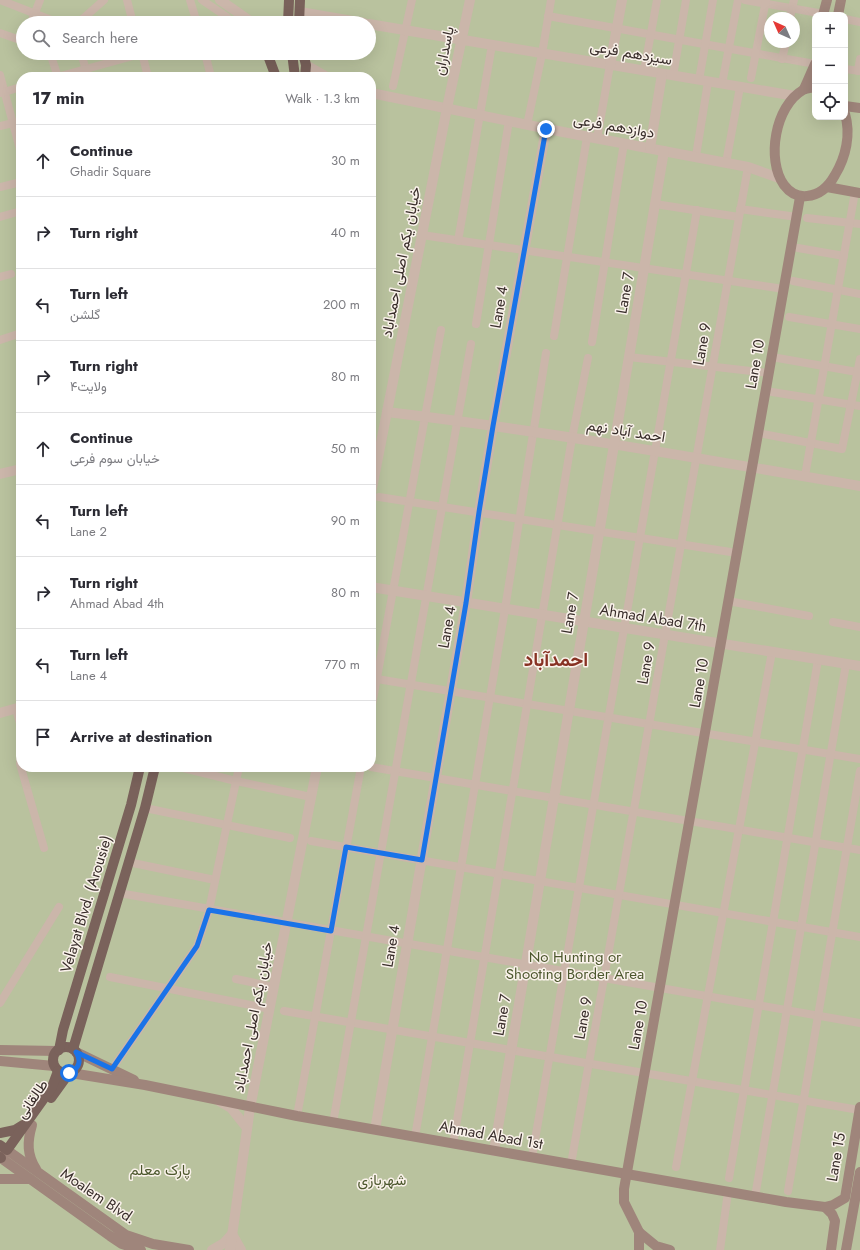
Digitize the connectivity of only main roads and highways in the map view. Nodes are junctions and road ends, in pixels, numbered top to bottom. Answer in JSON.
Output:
{"nodes":[{"id":1,"x":289,"y":0,"type":"edge"},
{"id":2,"x":300,"y":0,"type":"edge"},
{"id":3,"x":827,"y":0,"type":"edge"},
{"id":4,"x":841,"y":0,"type":"edge"},
{"id":5,"x":824,"y":12,"type":"edge"},
{"id":6,"x":839,"y":12,"type":"edge"},
{"id":7,"x":288,"y":16,"type":"edge"},
{"id":8,"x":300,"y":16,"type":"edge"},
{"id":9,"x":270,"y":60,"type":"edge"},
{"id":10,"x":293,"y":60,"type":"edge"},
{"id":11,"x":300,"y":60,"type":"edge"},
{"id":12,"x":305,"y":60,"type":"edge"},
{"id":13,"x":306,"y":65,"type":"junction"},
{"id":14,"x":812,"y":71,"type":"edge"},
{"id":15,"x":274,"y":72,"type":"edge"},
{"id":16,"x":294,"y":72,"type":"edge"},
{"id":17,"x":306,"y":72,"type":"edge"},
{"id":18,"x":812,"y":88,"type":"edge"},
{"id":19,"x":804,"y":89,"type":"junction"},
{"id":20,"x":848,"y":106,"type":"edge"},
{"id":21,"x":860,"y":108,"type":"edge"},
{"id":22,"x":846,"y":120,"type":"edge"},
{"id":23,"x":827,"y":187,"type":"junction"},
{"id":24,"x":857,"y":192,"type":"edge"},
{"id":25,"x":800,"y":197,"type":"junction"},
{"id":26,"x":139,"y":772,"type":"edge"},
{"id":27,"x":154,"y":772,"type":"edge"},
{"id":28,"x":135,"y":788,"type":"junction"},
{"id":29,"x":148,"y":792,"type":"junction"},
{"id":30,"x":131,"y":805,"type":"junction"},
{"id":31,"x":145,"y":808,"type":"junction"},
{"id":32,"x":0,"y":1050,"type":"edge"},
{"id":33,"x":58,"y":1050,"type":"junction"},
{"id":34,"x":74,"y":1050,"type":"junction"},
{"id":35,"x":0,"y":1061,"type":"edge"},
{"id":36,"x":56,"y":1069,"type":"junction"},
{"id":37,"x":70,"y":1073,"type":"junction"},
{"id":38,"x":145,"y":1085,"type":"junction"},
{"id":39,"x":860,"y":1107,"type":"edge"},
{"id":40,"x":860,"y":1110,"type":"edge"},
{"id":41,"x":29,"y":1124,"type":"junction"},
{"id":42,"x":0,"y":1133,"type":"edge"},
{"id":43,"x":4,"y":1156,"type":"edge"},
{"id":44,"x":860,"y":1172,"type":"edge"},
{"id":45,"x":627,"y":1174,"type":"junction"},
{"id":46,"x":34,"y":1176,"type":"junction"},
{"id":47,"x":0,"y":1179,"type":"edge"},
{"id":48,"x":829,"y":1206,"type":"junction"},
{"id":49,"x":639,"y":1232,"type":"junction"},
{"id":50,"x":121,"y":1247,"type":"edge"},
{"id":51,"x":141,"y":1250,"type":"edge"},
{"id":52,"x":189,"y":1250,"type":"edge"},
{"id":53,"x":640,"y":1250,"type":"edge"},
{"id":54,"x":670,"y":1250,"type":"edge"},
{"id":55,"x":831,"y":1250,"type":"edge"},
{"id":56,"x":846,"y":1250,"type":"edge"}],
"edges":[{"from":1,"to":7,"type":"main road"},
{"from":2,"to":8,"type":"main road"},
{"from":3,"to":5,"type":"main road"},
{"from":4,"to":6,"type":"main road"},
{"from":9,"to":15,"type":"main road"},
{"from":10,"to":16,"type":"main road"},
{"from":11,"to":13,"type":"main road"},
{"from":12,"to":13,"type":"main road"},
{"from":13,"to":17,"type":"main road"},
{"from":14,"to":19,"type":"main road"},
{"from":18,"to":19,"type":"main road"},
{"from":19,"to":25,"type":"main road"},
{"from":20,"to":21,"type":"main road"},
{"from":22,"to":23,"type":"main road"},
{"from":23,"to":24,"type":"main road"},
{"from":23,"to":25,"type":"main road"},
{"from":25,"to":45,"type":"main road","name":"Lane 10"},
{"from":26,"to":28,"type":"main road","name":"Velayat Blvd. (Arousie)"},
{"from":27,"to":29,"type":"main road","name":"Velayat Blvd. (Arousie)"},
{"from":28,"to":29,"type":"main road"},
{"from":28,"to":30,"type":"main road","name":"Velayat Blvd. (Arousie)"},
{"from":29,"to":31,"type":"main road","name":"Velayat Blvd. (Arousie)"},
{"from":30,"to":31,"type":"main road"},
{"from":30,"to":33,"type":"main road","name":"Velayat Blvd. (Arousie)"},
{"from":31,"to":34,"type":"main road","name":"Velayat Blvd. (Arousie)"},
{"from":32,"to":33,"type":"main road"},
{"from":33,"to":34,"type":"main road"},
{"from":33,"to":36,"type":"main road"},
{"from":34,"to":37,"type":"main road"},
{"from":34,"to":38,"type":"main road"},
{"from":35,"to":36,"type":"main road"},
{"from":36,"to":37,"type":"main road"},
{"from":36,"to":41,"type":"main road","name":"طالقانی"},
{"from":37,"to":38,"type":"main road"},
{"from":37,"to":41,"type":"main road","name":"طالقانی"},
{"from":38,"to":45,"type":"main road","name":"Ahmad Abad 1st"},
{"from":39,"to":40,"type":"main road","name":"Lane 15"},
{"from":40,"to":48,"type":"main road","name":"Lane 15"},
{"from":41,"to":42,"type":"main road"},
{"from":41,"to":43,"type":"main road","name":"طالقانی"},
{"from":41,"to":46,"type":"main road"},
{"from":43,"to":46,"type":"main road","name":"Moalem Blvd."},
{"from":44,"to":56,"type":"main road"},
{"from":45,"to":48,"type":"main road","name":"Ahmad Abad 1st"},
{"from":45,"to":49,"type":"main road","name":"Lane 10"},
{"from":46,"to":47,"type":"main road"},
{"from":46,"to":50,"type":"main road","name":"Moalem Blvd."},
{"from":46,"to":52,"type":"main road","name":"Moalem Blvd."},
{"from":48,"to":55,"type":"main road"},
{"from":49,"to":53,"type":"main road"},
{"from":49,"to":54,"type":"main road"},
{"from":50,"to":51,"type":"main road","name":"Moalem Blvd."}]}
